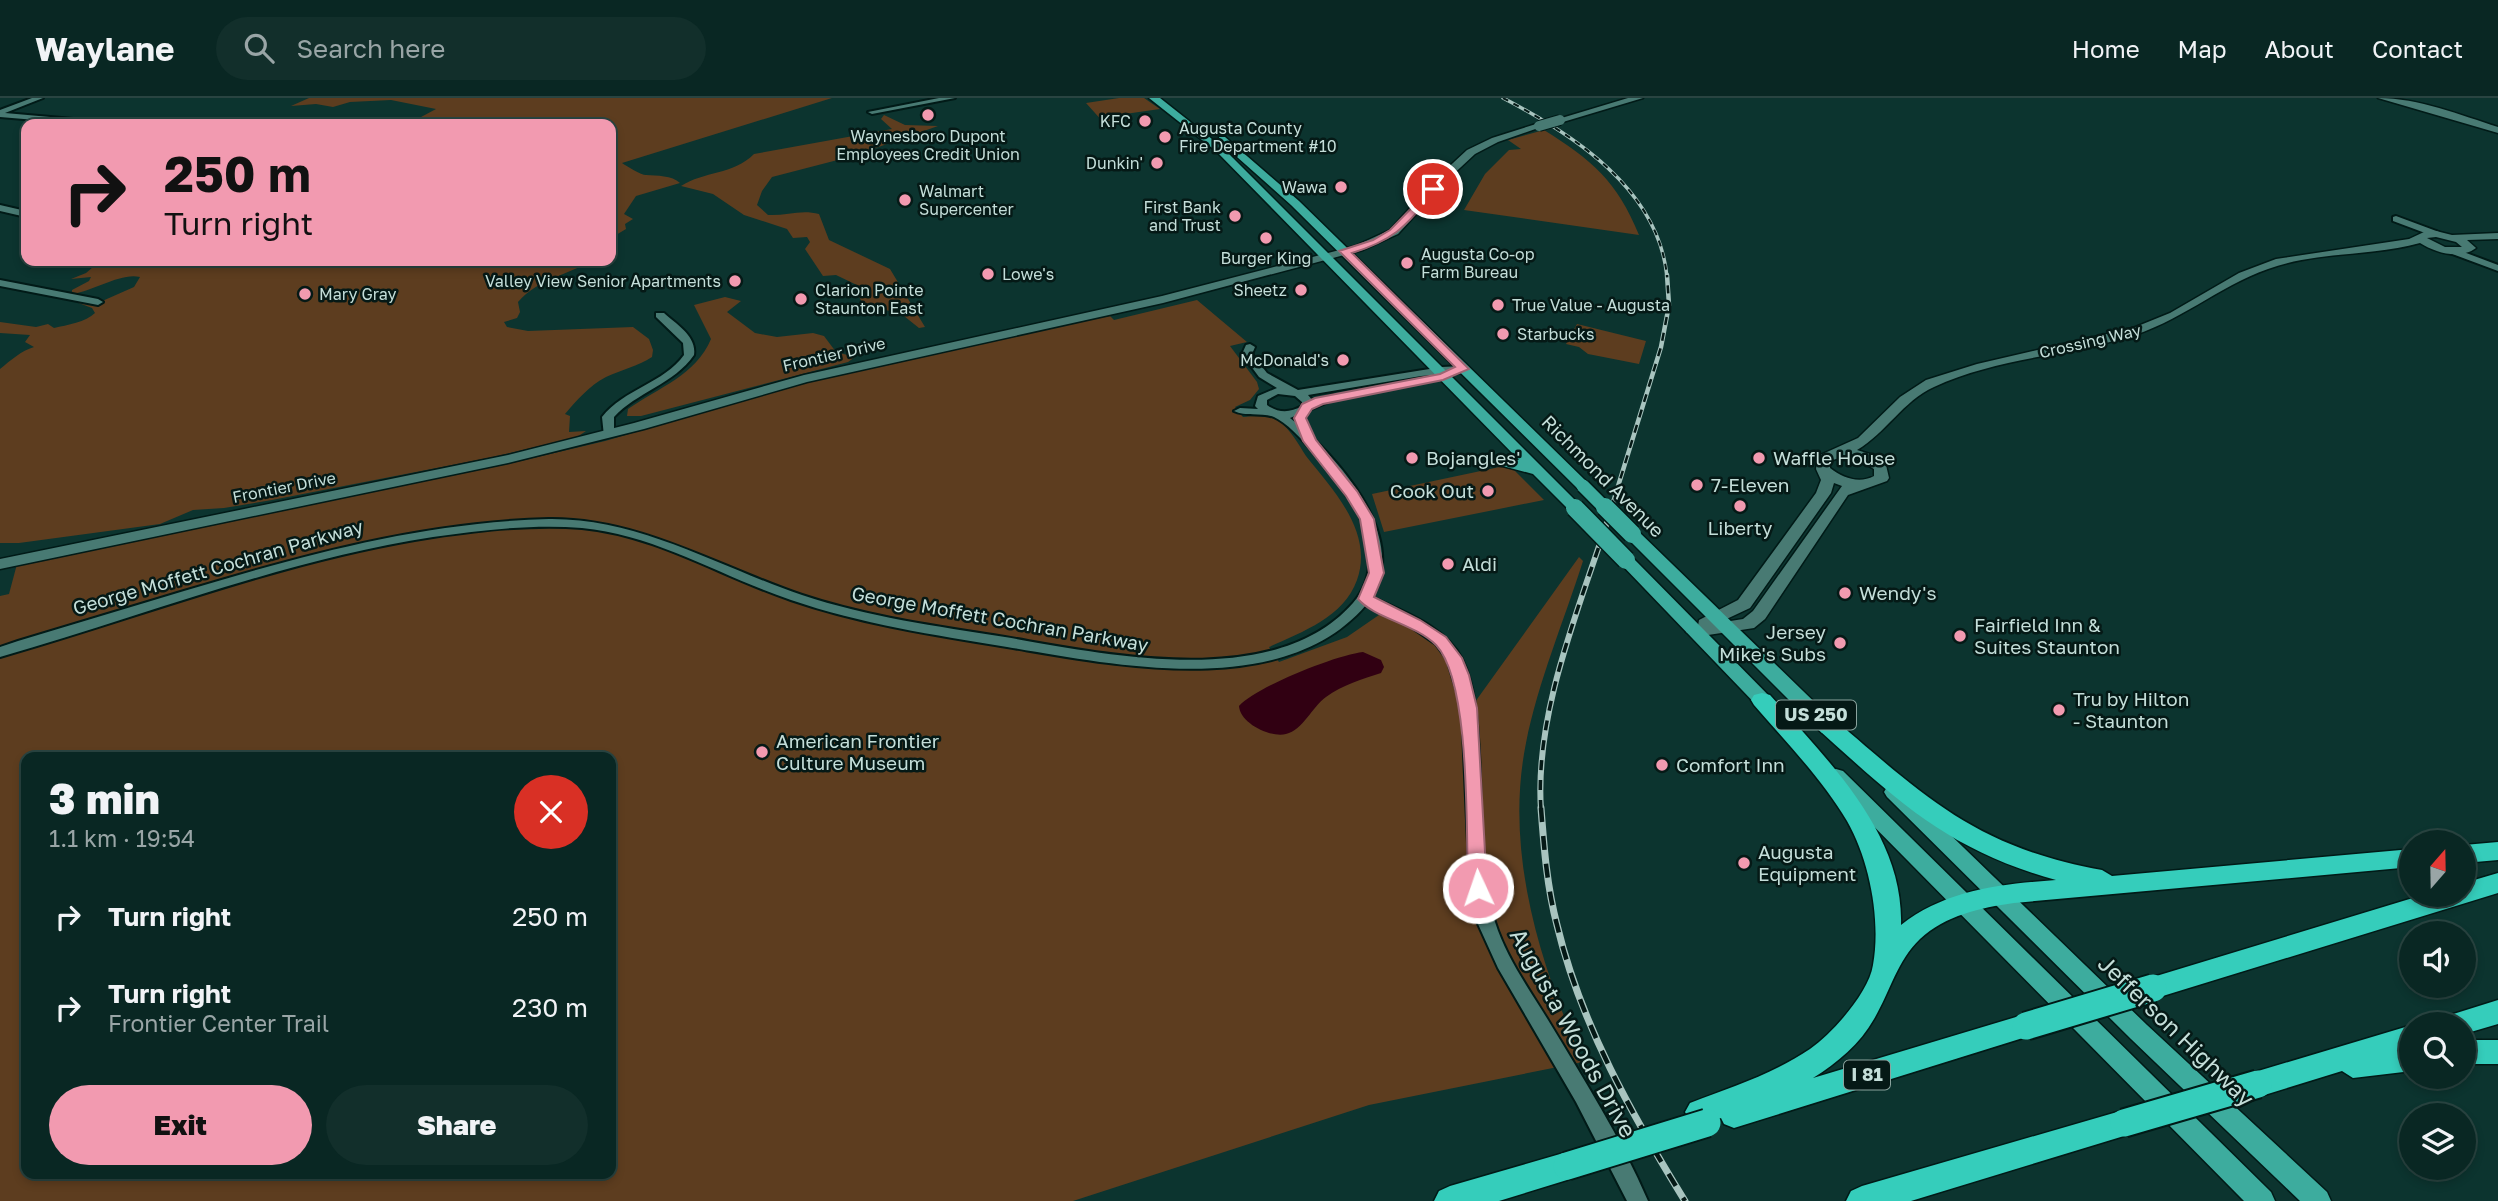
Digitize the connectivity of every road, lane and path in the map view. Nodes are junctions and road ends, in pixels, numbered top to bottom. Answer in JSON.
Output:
{"nodes":[{"id":1,"x":39,"y":98,"type":"edge"},
{"id":2,"x":951,"y":98,"type":"edge"},
{"id":3,"x":1154,"y":98,"type":"edge"},
{"id":4,"x":1166,"y":98,"type":"edge"},
{"id":5,"x":1638,"y":98,"type":"edge"},
{"id":6,"x":2383,"y":98,"type":"edge"},
{"id":7,"x":872,"y":112,"type":"dead end"},
{"id":8,"x":0,"y":114,"type":"edge"},
{"id":9,"x":54,"y":119,"type":"edge"},
{"id":10,"x":2498,"y":131,"type":"edge"},
{"id":11,"x":0,"y":208,"type":"edge"},
{"id":12,"x":21,"y":213,"type":"edge"},
{"id":13,"x":2436,"y":234,"type":"junction"},
{"id":14,"x":2422,"y":237,"type":"junction"},
{"id":15,"x":2453,"y":237,"type":"junction"},
{"id":16,"x":2498,"y":238,"type":"edge"},
{"id":17,"x":2389,"y":247,"type":"junction"},
{"id":18,"x":2469,"y":247,"type":"junction"},
{"id":19,"x":2446,"y":249,"type":"junction"},
{"id":20,"x":1345,"y":251,"type":"junction"},
{"id":21,"x":1325,"y":256,"type":"junction"},
{"id":22,"x":2498,"y":267,"type":"edge"},
{"id":23,"x":0,"y":283,"type":"edge"},
{"id":24,"x":99,"y":302,"type":"dead end"},
{"id":25,"x":660,"y":315,"type":"dead end"},
{"id":26,"x":1250,"y":347,"type":"dead end"},
{"id":27,"x":1463,"y":369,"type":"junction"},
{"id":28,"x":1439,"y":373,"type":"junction"},
{"id":29,"x":1263,"y":375,"type":"junction"},
{"id":30,"x":1296,"y":393,"type":"junction"},
{"id":31,"x":1261,"y":399,"type":"junction"},
{"id":32,"x":1306,"y":408,"type":"junction"},
{"id":33,"x":1276,"y":414,"type":"junction"},
{"id":34,"x":1879,"y":429,"type":"junction"},
{"id":35,"x":608,"y":434,"type":"junction"},
{"id":36,"x":1310,"y":441,"type":"junction"},
{"id":37,"x":1835,"y":453,"type":"junction"},
{"id":38,"x":1878,"y":464,"type":"junction"},
{"id":39,"x":1826,"y":472,"type":"junction"},
{"id":40,"x":1870,"y":484,"type":"junction"},
{"id":41,"x":1810,"y":510,"type":"junction"},
{"id":42,"x":1796,"y":531,"type":"junction"},
{"id":43,"x":1814,"y":536,"type":"junction"},
{"id":44,"x":0,"y":564,"type":"edge"},
{"id":45,"x":1785,"y":579,"type":"junction"},
{"id":46,"x":1365,"y":599,"type":"junction"},
{"id":47,"x":1721,"y":622,"type":"junction"},
{"id":48,"x":1695,"y":632,"type":"junction"},
{"id":49,"x":0,"y":652,"type":"edge"},
{"id":50,"x":1762,"y":700,"type":"junction"},
{"id":51,"x":1819,"y":718,"type":"junction"},
{"id":52,"x":2498,"y":850,"type":"edge"},
{"id":53,"x":2476,"y":852,"type":"edge"},
{"id":54,"x":2399,"y":859,"type":"edge"},
{"id":55,"x":2146,"y":881,"type":"junction"},
{"id":56,"x":2498,"y":883,"type":"edge"},
{"id":57,"x":2476,"y":890,"type":"edge"},
{"id":58,"x":1999,"y":897,"type":"junction"},
{"id":59,"x":1961,"y":903,"type":"junction"},
{"id":60,"x":2419,"y":907,"type":"edge"},
{"id":61,"x":1886,"y":961,"type":"junction"},
{"id":62,"x":2498,"y":1012,"type":"edge"},
{"id":63,"x":2476,"y":1018,"type":"edge"},
{"id":64,"x":2399,"y":1041,"type":"edge"},
{"id":65,"x":2476,"y":1052,"type":"edge"},
{"id":66,"x":2498,"y":1052,"type":"edge"},
{"id":67,"x":2399,"y":1060,"type":"edge"},
{"id":68,"x":2295,"y":1072,"type":"junction"},
{"id":69,"x":1704,"y":1118,"type":"junction"},
{"id":70,"x":1450,"y":1201,"type":"edge"},
{"id":71,"x":1638,"y":1201,"type":"edge"},
{"id":72,"x":1862,"y":1201,"type":"edge"},
{"id":73,"x":2262,"y":1201,"type":"edge"},
{"id":74,"x":2318,"y":1201,"type":"edge"}],
"edges":[{"from":1,"to":8,"type":"street"},
{"from":2,"to":7,"type":"street"},
{"from":3,"to":21,"type":"main road"},
{"from":4,"to":20,"type":"main road","name":"Richmond Avenue","number":"US 250"},
{"from":5,"to":20,"type":"street","name":"Frontier Drive","bridge":true},
{"from":6,"to":10,"type":"street"},
{"from":8,"to":9,"type":"street"},
{"from":11,"to":12,"type":"street"},
{"from":13,"to":14,"type":"street","name":"Crossing Way"},
{"from":13,"to":14,"type":"street"},
{"from":13,"to":15,"type":"street","name":"Crossing Way"},
{"from":14,"to":17,"type":"street","name":"Crossing Way"},
{"from":14,"to":19,"type":"street"},
{"from":15,"to":16,"type":"street"},
{"from":15,"to":18,"type":"street"},
{"from":16,"to":18,"type":"street","name":"Crossing Way"},
{"from":17,"to":19,"type":"street","name":"Crossing Way"},
{"from":17,"to":34,"type":"street","name":"Crossing Way"},
{"from":18,"to":19,"type":"street","name":"Crossing Way"},
{"from":18,"to":22,"type":"street"},
{"from":19,"to":22,"type":"street"},
{"from":20,"to":21,"type":"street","name":"Frontier Drive"},
{"from":20,"to":27,"type":"main road","name":"Richmond Avenue","number":"US 250"},
{"from":21,"to":28,"type":"main road"},
{"from":21,"to":35,"type":"street","name":"Frontier Drive"},
{"from":23,"to":24,"type":"street"},
{"from":25,"to":35,"type":"street"},
{"from":26,"to":29,"type":"street"},
{"from":27,"to":28,"type":"street"},
{"from":27,"to":47,"type":"main road","name":"Richmond Avenue","number":"US 250","bridge":true},
{"from":28,"to":30,"type":"street"},
{"from":28,"to":32,"type":"street"},
{"from":28,"to":48,"type":"main road","number":"US 250","bridge":true},
{"from":29,"to":30,"type":"street"},
{"from":29,"to":31,"type":"street"},
{"from":30,"to":31,"type":"street"},
{"from":30,"to":32,"type":"street"},
{"from":31,"to":33,"type":"street"},
{"from":31,"to":33,"type":"street"},
{"from":32,"to":33,"type":"street"},
{"from":32,"to":36,"type":"street"},
{"from":33,"to":36,"type":"street"},
{"from":34,"to":37,"type":"street","name":"Crossing Way"},
{"from":34,"to":38,"type":"street"},
{"from":35,"to":44,"type":"street","name":"Frontier Drive"},
{"from":36,"to":46,"type":"street"},
{"from":37,"to":38,"type":"street"},
{"from":37,"to":39,"type":"street"},
{"from":38,"to":40,"type":"street"},
{"from":39,"to":40,"type":"street"},
{"from":39,"to":41,"type":"street"},
{"from":40,"to":43,"type":"street"},
{"from":41,"to":42,"type":"street"},
{"from":41,"to":43,"type":"street"},
{"from":42,"to":45,"type":"street"},
{"from":42,"to":47,"type":"street"},
{"from":43,"to":45,"type":"street"},
{"from":45,"to":47,"type":"street"},
{"from":46,"to":49,"type":"street","name":"George Moffett Cochran Parkway"},
{"from":46,"to":71,"type":"street","name":"Augusta Woods Drive"},
{"from":47,"to":48,"type":"street"},
{"from":47,"to":51,"type":"main road","name":"Richmond Avenue","number":"US 250"},
{"from":48,"to":50,"type":"main road","number":"US 250"},
{"from":50,"to":59,"type":"main road","number":"US 250"},
{"from":50,"to":61,"type":"highway"},
{"from":51,"to":55,"type":"highway"},
{"from":51,"to":58,"type":"main road","name":"Richmond Avenue","number":"US 250"},
{"from":52,"to":53,"type":"highway"},
{"from":54,"to":55,"type":"highway"},
{"from":55,"to":58,"type":"highway"},
{"from":56,"to":57,"type":"highway","number":"I 81"},
{"from":58,"to":59,"type":"highway"},
{"from":58,"to":74,"type":"main road","name":"Jefferson Highway","number":"US 250"},
{"from":59,"to":61,"type":"highway"},
{"from":59,"to":73,"type":"main road","number":"US 250"},
{"from":60,"to":69,"type":"highway","number":"I 81","bridge":true},
{"from":61,"to":69,"type":"highway"},
{"from":62,"to":63,"type":"highway"},
{"from":64,"to":68,"type":"highway"},
{"from":65,"to":66,"type":"highway"},
{"from":67,"to":68,"type":"highway"},
{"from":68,"to":72,"type":"highway","bridge":true},
{"from":69,"to":70,"type":"highway","number":"I 81","bridge":true}]}
